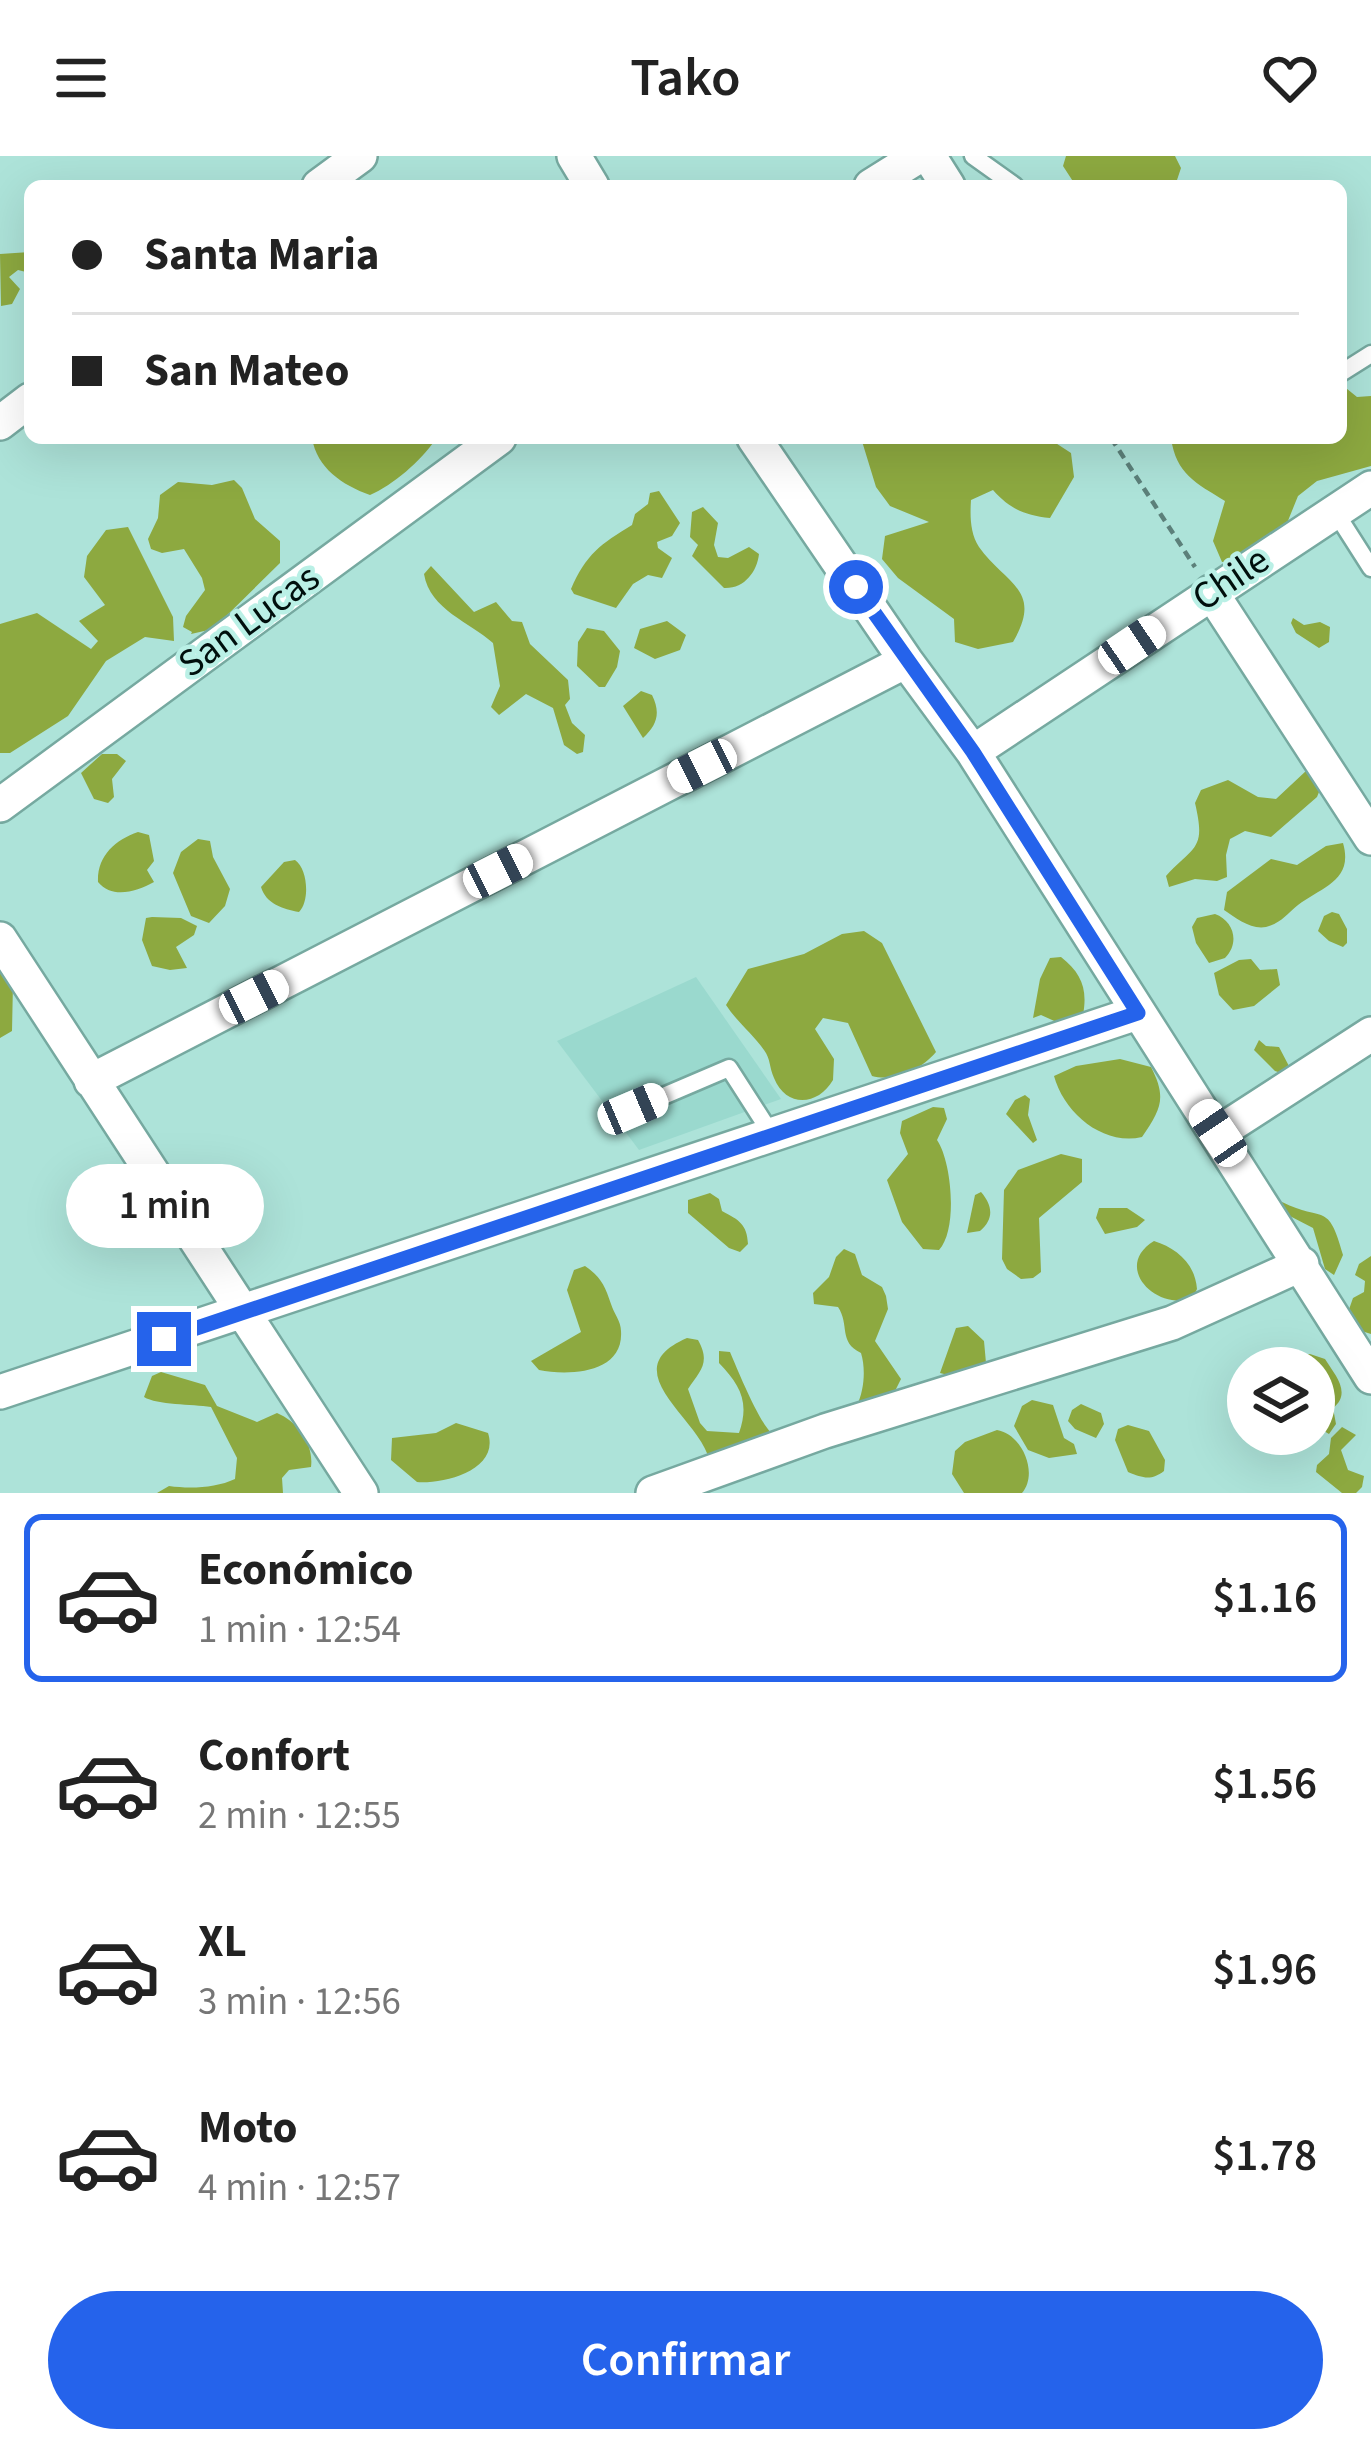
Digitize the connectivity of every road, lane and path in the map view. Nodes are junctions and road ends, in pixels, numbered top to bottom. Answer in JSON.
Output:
{"nodes":[{"id":1,"x":360,"y":156,"type":"edge"},
{"id":2,"x":919,"y":156,"type":"edge"},
{"id":3,"x":973,"y":156,"type":"edge"},
{"id":4,"x":327,"y":180,"type":"edge"},
{"id":5,"x":881,"y":180,"type":"edge"},
{"id":6,"x":1007,"y":180,"type":"edge"},
{"id":7,"x":24,"y":405,"type":"edge"},
{"id":8,"x":0,"y":423,"type":"edge"},
{"id":9,"x":491,"y":444,"type":"edge"},
{"id":10,"x":758,"y":444,"type":"edge"},
{"id":11,"x":1115,"y":444,"type":"edge"},
{"id":12,"x":1371,"y":488,"type":"edge"},
{"id":13,"x":1334,"y":510,"type":"junction"},
{"id":14,"x":1371,"y":568,"type":"edge"},
{"id":15,"x":1211,"y":592,"type":"junction"},
{"id":16,"x":906,"y":662,"type":"junction"},
{"id":17,"x":973,"y":752,"type":"junction"},
{"id":18,"x":0,"y":805,"type":"edge"},
{"id":19,"x":1371,"y":838,"type":"edge"},
{"id":20,"x":0,"y":939,"type":"edge"},
{"id":21,"x":1138,"y":1013,"type":"junction"},
{"id":22,"x":1371,"y":1034,"type":"edge"},
{"id":23,"x":91,"y":1081,"type":"junction"},
{"id":24,"x":633,"y":1109,"type":"dead end"},
{"id":25,"x":1218,"y":1133,"type":"junction"},
{"id":26,"x":772,"y":1136,"type":"junction"},
{"id":27,"x":1302,"y":1264,"type":"junction"},
{"id":28,"x":245,"y":1312,"type":"junction"},
{"id":29,"x":1371,"y":1377,"type":"edge"},
{"id":30,"x":0,"y":1392,"type":"edge"},
{"id":31,"x":361,"y":1493,"type":"edge"},
{"id":32,"x":653,"y":1493,"type":"edge"}],
"edges":[{"from":1,"to":4,"type":"street"},
{"from":2,"to":5,"type":"street"},
{"from":3,"to":6,"type":"lane"},
{"from":7,"to":8,"type":"street"},
{"from":9,"to":18,"type":"street","name":"San Lucas"},
{"from":10,"to":16,"type":"street"},
{"from":11,"to":15,"type":"path"},
{"from":12,"to":13,"type":"street","name":"Chile"},
{"from":13,"to":14,"type":"lane"},
{"from":13,"to":15,"type":"street","name":"Chile"},
{"from":15,"to":17,"type":"street","name":"Chile"},
{"from":15,"to":19,"type":"street"},
{"from":16,"to":17,"type":"street"},
{"from":16,"to":23,"type":"street"},
{"from":17,"to":21,"type":"street"},
{"from":20,"to":23,"type":"street"},
{"from":21,"to":25,"type":"street"},
{"from":21,"to":26,"type":"street"},
{"from":22,"to":25,"type":"street"},
{"from":23,"to":28,"type":"street"},
{"from":24,"to":26,"type":"lane"},
{"from":25,"to":27,"type":"street"},
{"from":26,"to":28,"type":"street"},
{"from":27,"to":29,"type":"street"},
{"from":27,"to":32,"type":"street"},
{"from":28,"to":30,"type":"street"},
{"from":28,"to":31,"type":"street"}]}
